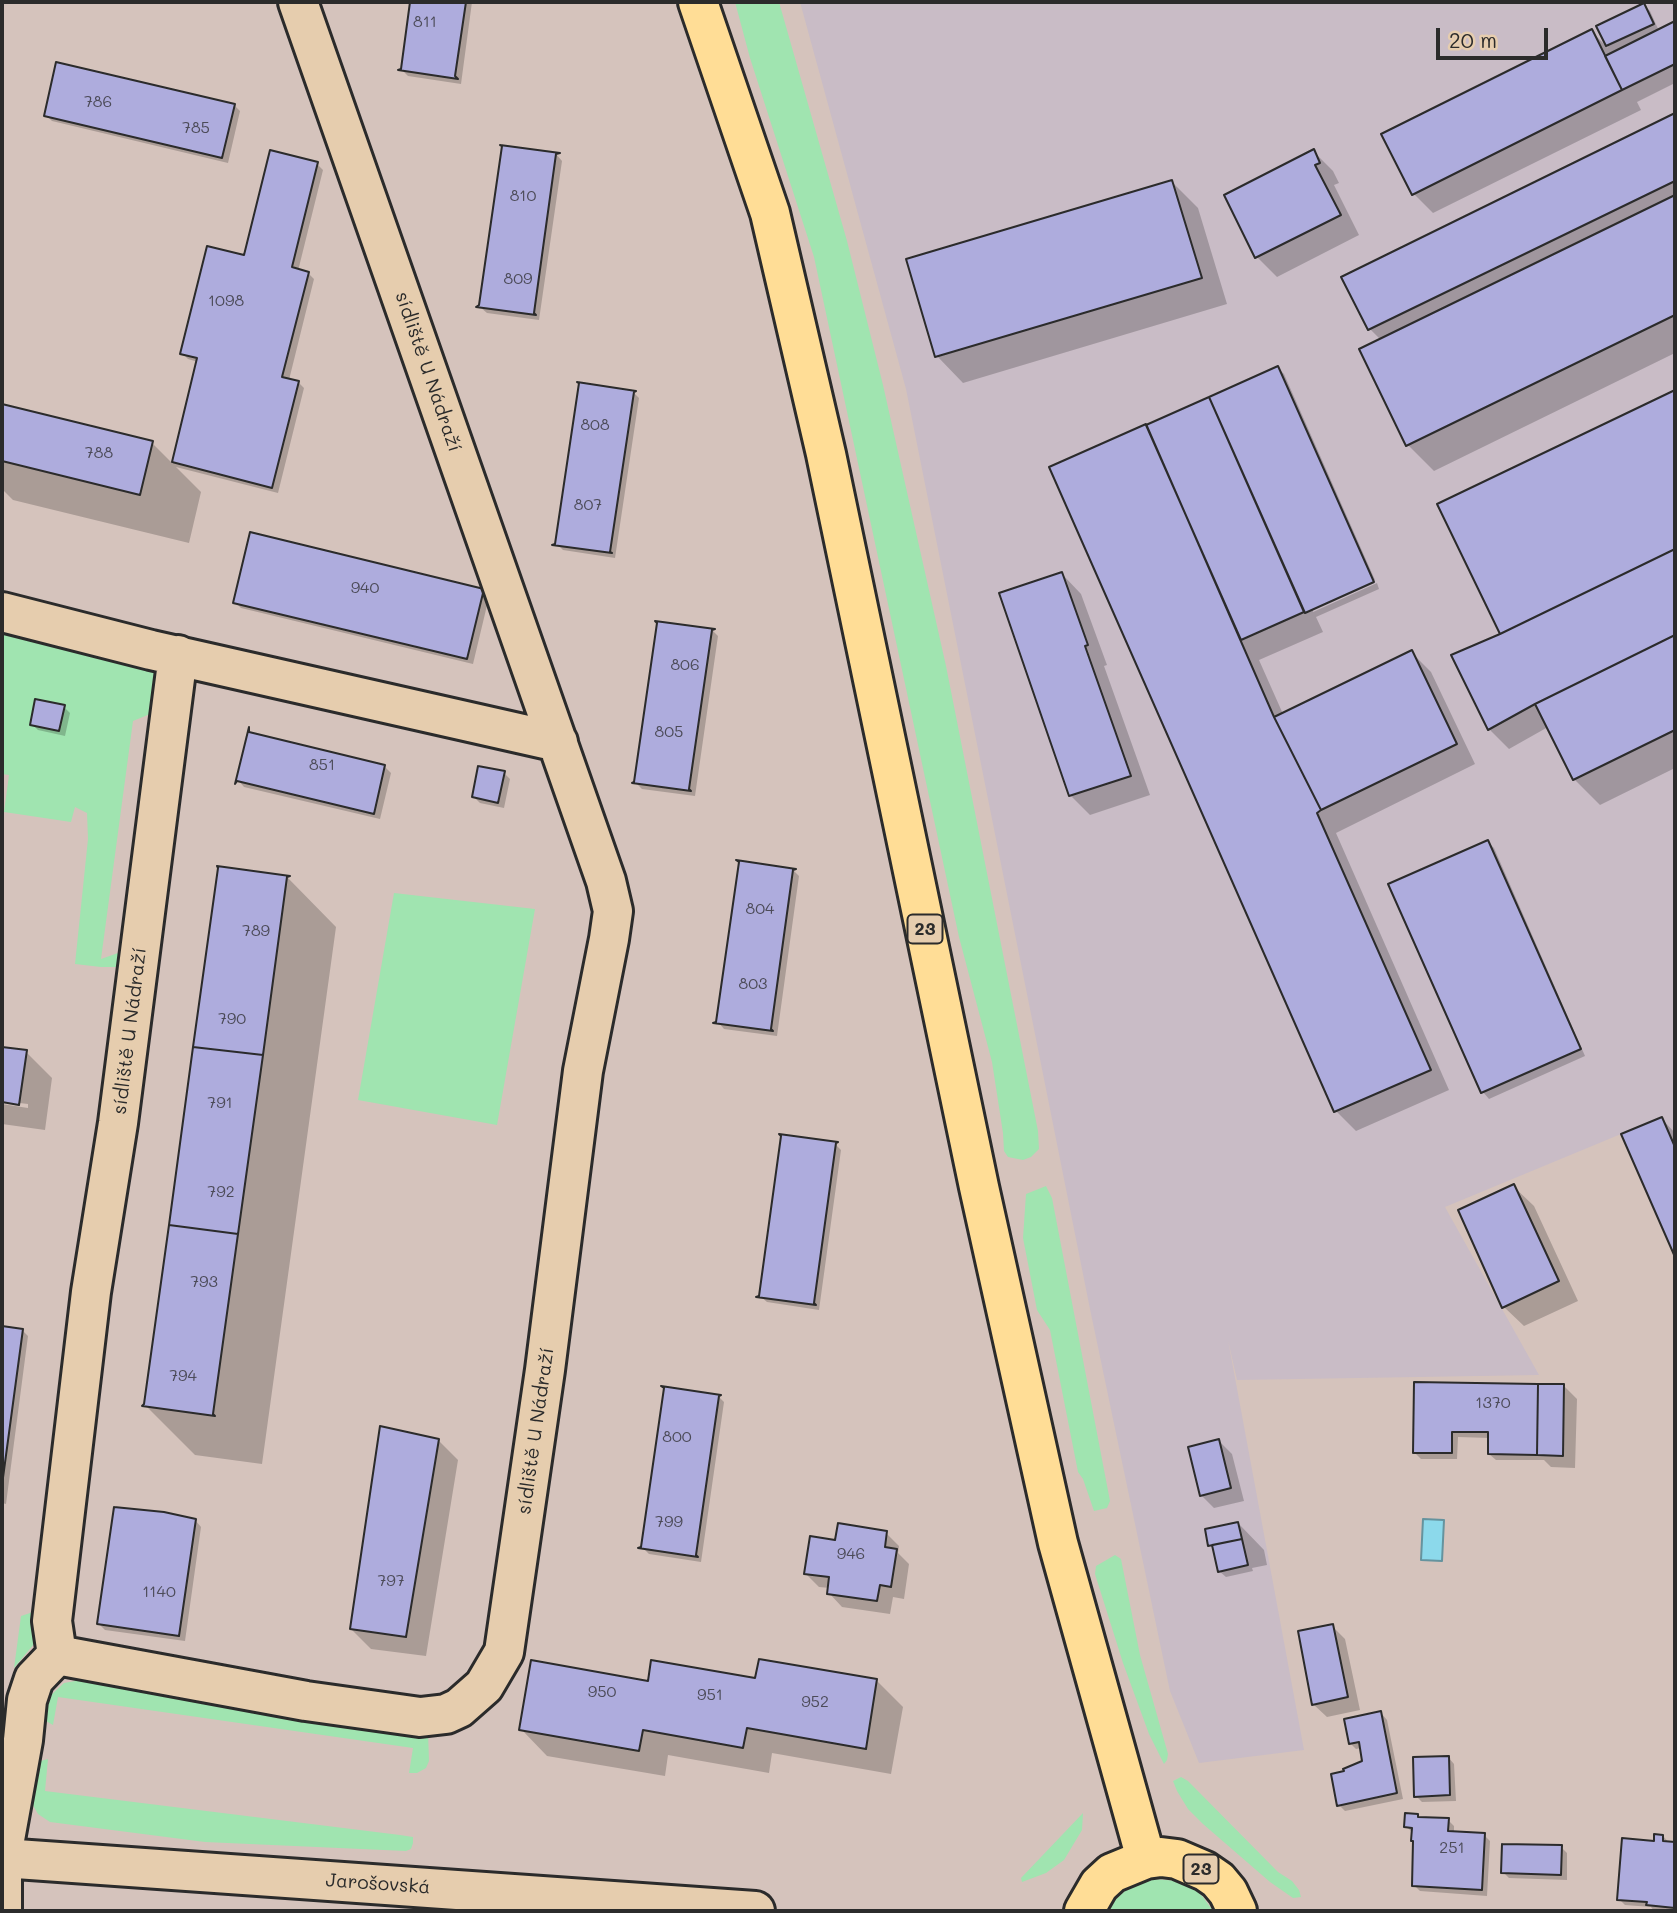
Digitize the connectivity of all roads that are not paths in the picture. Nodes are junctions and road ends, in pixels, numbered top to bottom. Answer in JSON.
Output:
{"nodes":[{"id":1,"x":298,"y":2,"type":"edge"},
{"id":2,"x":698,"y":2,"type":"edge"},
{"id":3,"x":2,"y":612,"type":"edge"},
{"id":4,"x":178,"y":656,"type":"junction"},
{"id":5,"x":558,"y":742,"type":"junction"},
{"id":6,"x":57,"y":1655,"type":"junction"},
{"id":7,"x":2,"y":1857,"type":"edge"},
{"id":8,"x":1146,"y":1859,"type":"junction"},
{"id":9,"x":2,"y":1876,"type":"edge"},
{"id":10,"x":357,"y":1897,"type":"edge"},
{"id":11,"x":2,"y":1911,"type":"edge"},
{"id":12,"x":755,"y":1911,"type":"edge"},
{"id":13,"x":1084,"y":1911,"type":"edge"},
{"id":14,"x":1237,"y":1911,"type":"edge"}],
"edges":[{"from":1,"to":5,"type":"street","name":"sídliště U Nádraží"},
{"from":2,"to":8,"type":"main road","number":"23"},
{"from":3,"to":4,"type":"street"},
{"from":4,"to":5,"type":"street"},
{"from":4,"to":6,"type":"street","name":"sídliště U Nádraží"},
{"from":5,"to":6,"type":"street","name":"sídliště U Nádraží"},
{"from":6,"to":7,"type":"street"},
{"from":7,"to":10,"type":"street","name":"Jarošovská"},
{"from":8,"to":13,"type":"main road","number":"23"},
{"from":8,"to":14,"type":"main road","number":"23"},
{"from":9,"to":11,"type":"street"},
{"from":10,"to":12,"type":"street","name":"Jarošovská"}]}
